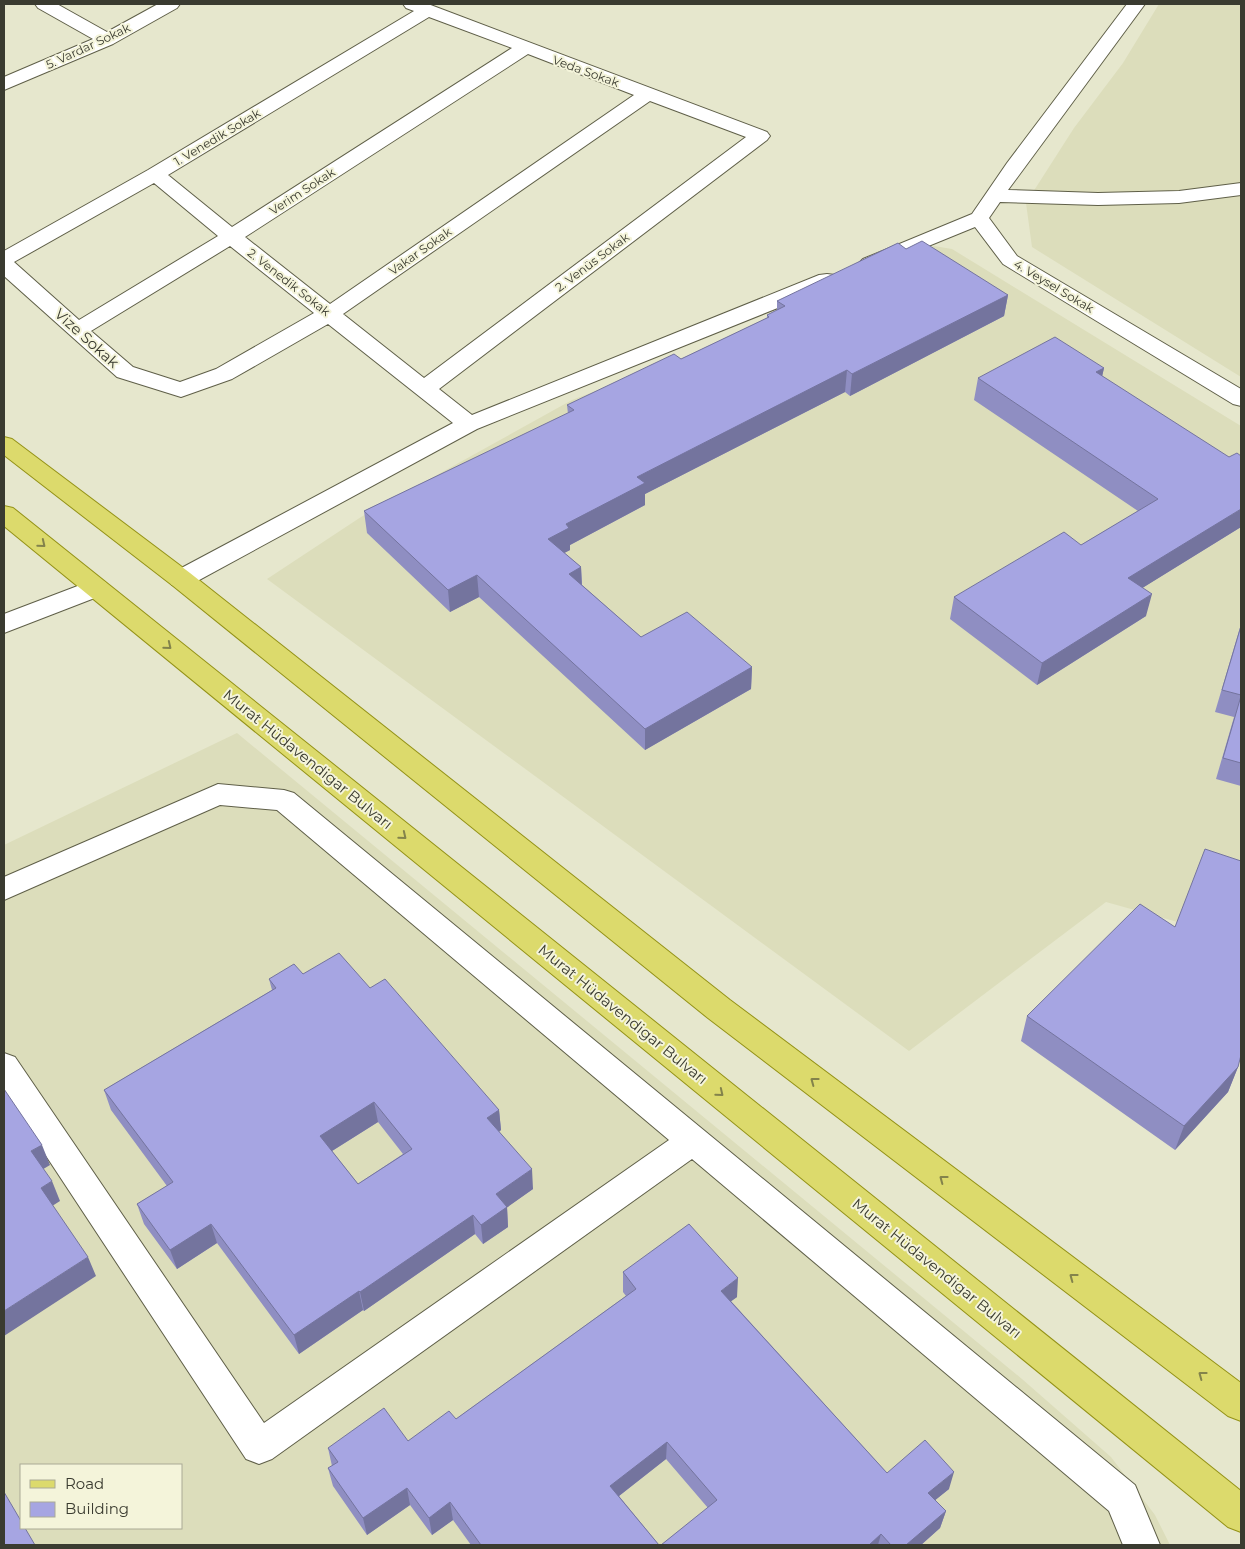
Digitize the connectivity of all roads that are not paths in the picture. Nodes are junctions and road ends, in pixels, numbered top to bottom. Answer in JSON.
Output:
{"nodes":[{"id":1,"x":44,"y":4,"type":"edge"},
{"id":2,"x":171,"y":4,"type":"edge"},
{"id":3,"x":1136,"y":4,"type":"edge"},
{"id":4,"x":420,"y":7,"type":"edge"},
{"id":5,"x":107,"y":40,"type":"junction"},
{"id":6,"x":525,"y":48,"type":"junction"},
{"id":7,"x":4,"y":84,"type":"edge"},
{"id":8,"x":648,"y":94,"type":"junction"},
{"id":9,"x":760,"y":136,"type":"joint"},
{"id":10,"x":155,"y":174,"type":"junction"},
{"id":11,"x":1241,"y":189,"type":"edge"},
{"id":12,"x":994,"y":196,"type":"junction"},
{"id":13,"x":979,"y":218,"type":"junction"},
{"id":14,"x":231,"y":237,"type":"junction"},
{"id":15,"x":4,"y":259,"type":"edge"},
{"id":16,"x":4,"y":265,"type":"edge"},
{"id":17,"x":330,"y":314,"type":"junction"},
{"id":18,"x":77,"y":330,"type":"junction"},
{"id":19,"x":425,"y":388,"type":"junction"},
{"id":20,"x":181,"y":390,"type":"joint"},
{"id":21,"x":1241,"y":399,"type":"edge"},
{"id":22,"x":469,"y":424,"type":"junction"},
{"id":23,"x":4,"y":444,"type":"edge"},
{"id":24,"x":4,"y":514,"type":"edge"},
{"id":25,"x":181,"y":579,"type":"junction"},
{"id":26,"x":96,"y":588,"type":"junction"},
{"id":27,"x":4,"y":624,"type":"edge"},
{"id":28,"x":4,"y":889,"type":"edge"},
{"id":29,"x":4,"y":1066,"type":"edge"},
{"id":30,"x":694,"y":1140,"type":"junction"},
{"id":31,"x":1241,"y":1404,"type":"edge"},
{"id":32,"x":1241,"y":1514,"type":"edge"},
{"id":33,"x":1142,"y":1545,"type":"edge"}],
"edges":[{"from":1,"to":5,"type":"street"},
{"from":2,"to":5,"type":"street","name":"5. Vardar Sokak"},
{"from":3,"to":12,"type":"street"},
{"from":4,"to":6,"type":"street","name":"Veda Sokak"},
{"from":4,"to":10,"type":"street","name":"1. Venedik Sokak"},
{"from":5,"to":7,"type":"street","name":"5. Vardar Sokak"},
{"from":6,"to":8,"type":"street","name":"Veda Sokak"},
{"from":6,"to":14,"type":"street","name":"Verim Sokak"},
{"from":8,"to":9,"type":"street","name":"Veda Sokak"},
{"from":8,"to":17,"type":"street","name":"Vakar Sokak"},
{"from":9,"to":19,"type":"street","name":"2. Venüs Sokak"},
{"from":10,"to":14,"type":"street","name":"2. Venedik Sokak"},
{"from":10,"to":15,"type":"street","name":"1. Venedik Sokak"},
{"from":11,"to":12,"type":"street"},
{"from":12,"to":13,"type":"street"},
{"from":13,"to":21,"type":"street","name":"4. Veysel Sokak"},
{"from":13,"to":22,"type":"street"},
{"from":14,"to":17,"type":"street","name":"2. Venedik Sokak"},
{"from":14,"to":18,"type":"street","name":"Verim Sokak"},
{"from":16,"to":18,"type":"street","name":"Vize Sokak"},
{"from":17,"to":19,"type":"street","name":"2. Venedik Sokak"},
{"from":17,"to":20,"type":"street","name":"Vakar Sokak"},
{"from":18,"to":20,"type":"street","name":"Vize Sokak"},
{"from":19,"to":22,"type":"street","name":"2. Venedik Sokak"},
{"from":22,"to":25,"type":"street"},
{"from":23,"to":25,"type":"main road"},
{"from":24,"to":26,"type":"main road","name":"Murat Hüdavendigar Bulvarı","one_way":true},
{"from":31,"to":25,"type":"main road","one_way":true},
{"from":26,"to":27,"type":"street"},
{"from":26,"to":32,"type":"main road","name":"Murat Hüdavendigar Bulvarı","one_way":true},
{"from":28,"to":30,"type":"street"},
{"from":29,"to":30,"type":"street"},
{"from":30,"to":33,"type":"street"}]}
